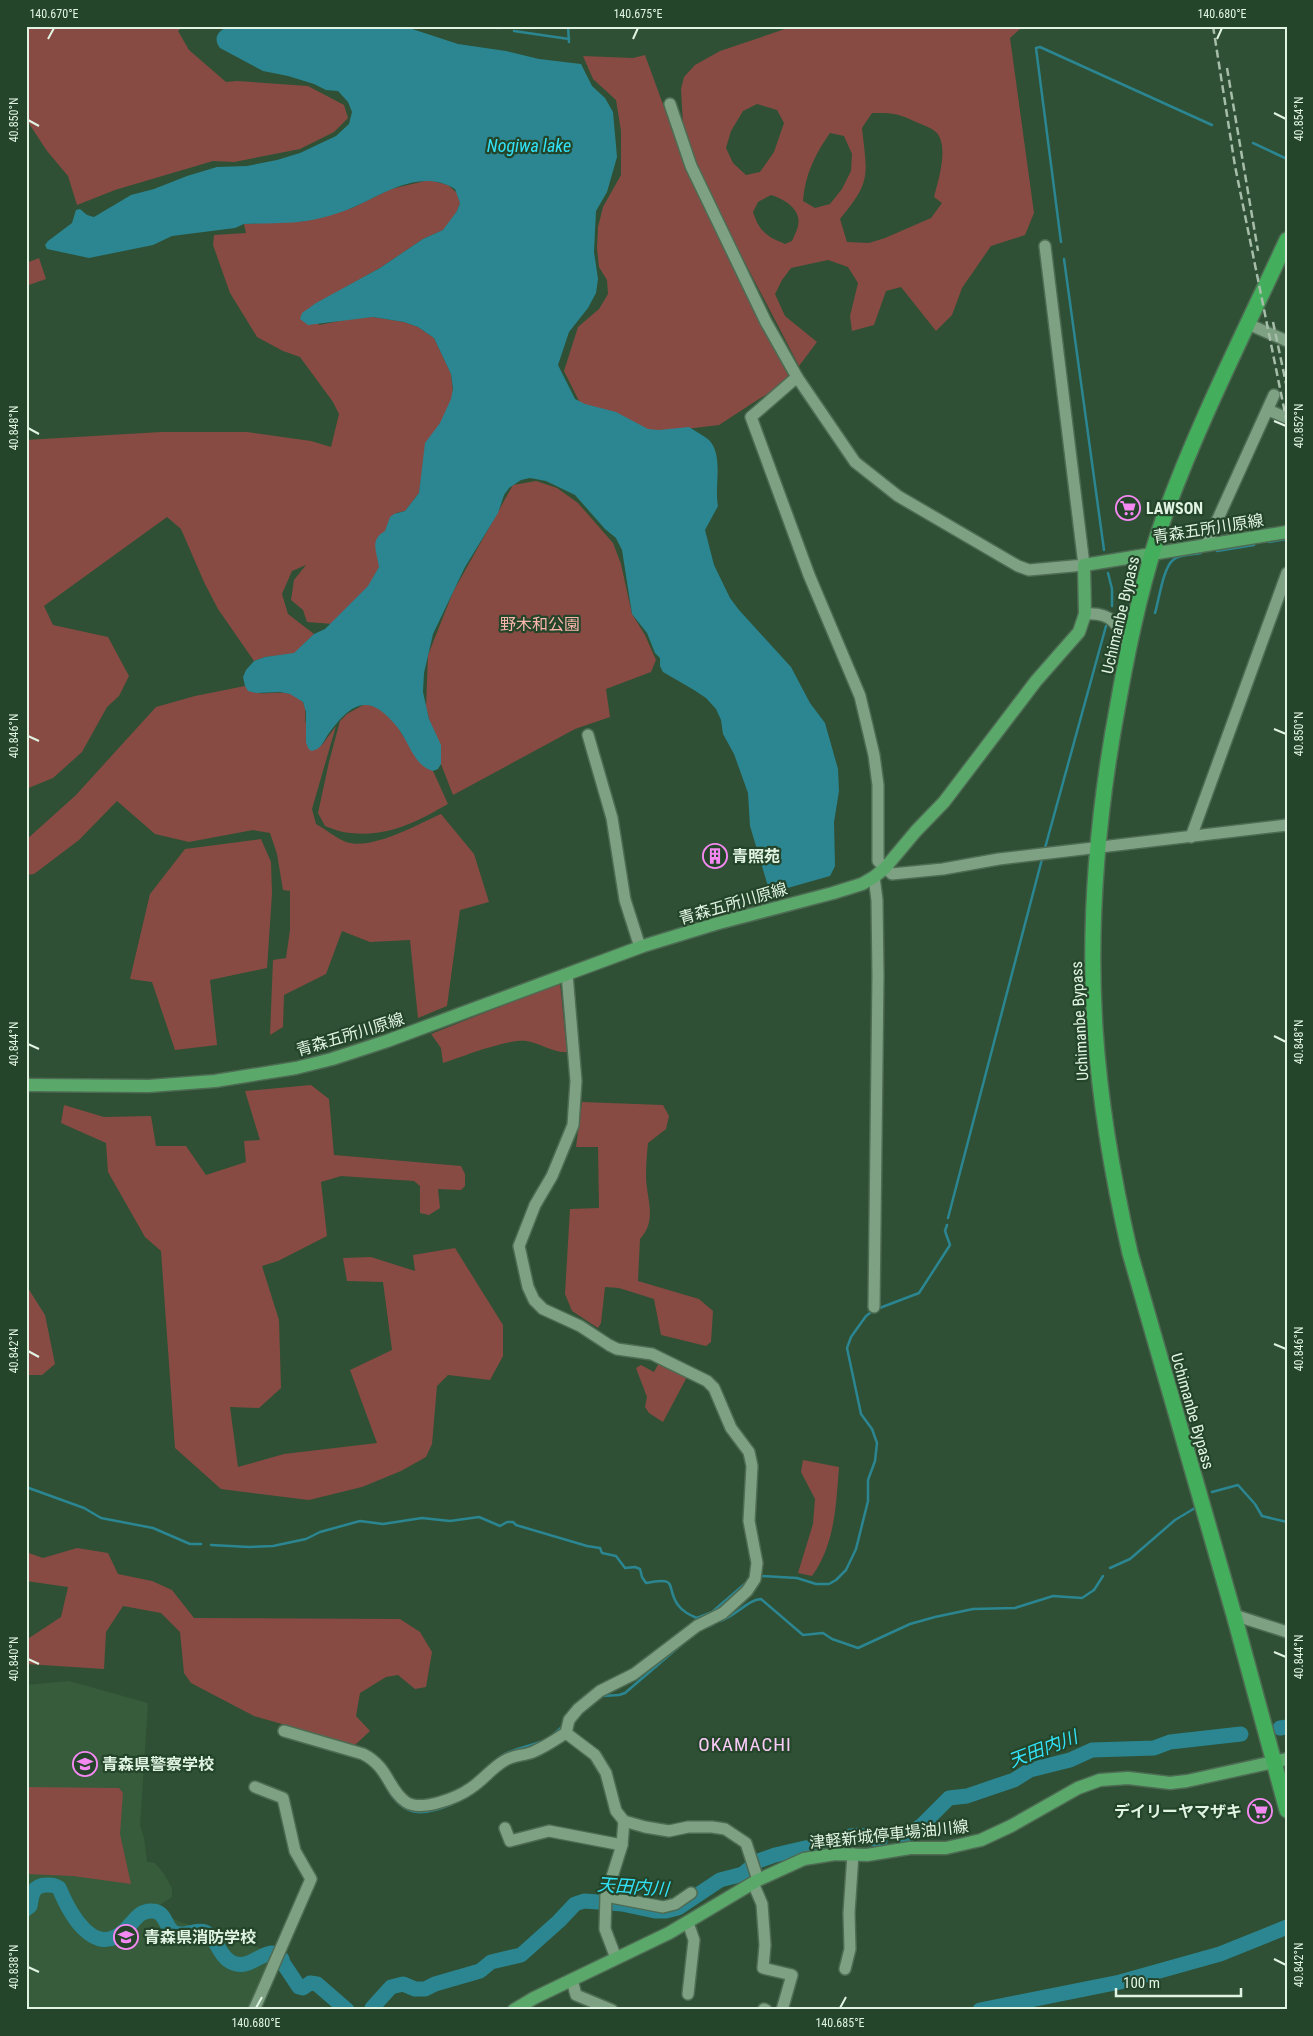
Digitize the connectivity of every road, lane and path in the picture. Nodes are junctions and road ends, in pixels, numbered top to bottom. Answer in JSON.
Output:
{"nodes":[{"id":1,"x":670,"y":104,"type":"dead end"},
{"id":2,"x":1287,"y":240,"type":"edge"},
{"id":3,"x":1045,"y":246,"type":"dead end"},
{"id":4,"x":1282,"y":263,"type":"edge"},
{"id":5,"x":1248,"y":324,"type":"junction"},
{"id":6,"x":1287,"y":341,"type":"edge"},
{"id":7,"x":797,"y":377,"type":"junction"},
{"id":8,"x":1274,"y":395,"type":"dead end"},
{"id":9,"x":1268,"y":410,"type":"junction"},
{"id":10,"x":1287,"y":418,"type":"edge"},
{"id":11,"x":1287,"y":532,"type":"edge"},
{"id":12,"x":1206,"y":545,"type":"junction"},
{"id":13,"x":1152,"y":554,"type":"junction"},
{"id":14,"x":1084,"y":565,"type":"junction"},
{"id":15,"x":1287,"y":573,"type":"edge"},
{"id":16,"x":1085,"y":614,"type":"junction"},
{"id":17,"x":1128,"y":649,"type":"junction"},
{"id":18,"x":588,"y":735,"type":"dead end"},
{"id":19,"x":1287,"y":825,"type":"edge"},
{"id":20,"x":1191,"y":837,"type":"junction"},
{"id":21,"x":1097,"y":848,"type":"junction"},
{"id":22,"x":885,"y":868,"type":"junction"},
{"id":23,"x":874,"y":878,"type":"junction"},
{"id":24,"x":640,"y":947,"type":"junction"},
{"id":25,"x":567,"y":974,"type":"junction"},
{"id":26,"x":26,"y":1086,"type":"edge"},
{"id":27,"x":874,"y":1307,"type":"dead end"},
{"id":28,"x":1234,"y":1615,"type":"junction"},
{"id":29,"x":1287,"y":1632,"type":"edge"},
{"id":30,"x":284,"y":1731,"type":"dead end"},
{"id":31,"x":566,"y":1733,"type":"junction"},
{"id":32,"x":1280,"y":1761,"type":"edge"},
{"id":33,"x":256,"y":1787,"type":"dead end"},
{"id":34,"x":1287,"y":1810,"type":"edge"},
{"id":35,"x":624,"y":1821,"type":"junction"},
{"id":36,"x":505,"y":1828,"type":"dead end"},
{"id":37,"x":622,"y":1845,"type":"junction"},
{"id":38,"x":853,"y":1854,"type":"junction"},
{"id":39,"x":755,"y":1882,"type":"junction"},
{"id":40,"x":691,"y":1893,"type":"dead end"},
{"id":41,"x":606,"y":1901,"type":"junction"},
{"id":42,"x":688,"y":1923,"type":"junction"},
{"id":43,"x":616,"y":1958,"type":"junction"},
{"id":44,"x":846,"y":1969,"type":"dead end"},
{"id":45,"x":572,"y":1980,"type":"junction"},
{"id":46,"x":688,"y":1994,"type":"dead end"},
{"id":47,"x":254,"y":2010,"type":"edge"},
{"id":48,"x":514,"y":2010,"type":"edge"},
{"id":49,"x":612,"y":2010,"type":"edge"},
{"id":50,"x":782,"y":2010,"type":"edge"}],
"edges":[{"from":1,"to":7,"type":"street"},
{"from":2,"to":4,"type":"highway","name":"Uchimanbe Bypass"},
{"from":3,"to":14,"type":"street"},
{"from":4,"to":5,"type":"highway","name":"Uchimanbe Bypass"},
{"from":5,"to":6,"type":"street"},
{"from":5,"to":13,"type":"highway","name":"Uchimanbe Bypass"},
{"from":7,"to":14,"type":"street"},
{"from":7,"to":22,"type":"street"},
{"from":8,"to":9,"type":"street"},
{"from":9,"to":10,"type":"street"},
{"from":9,"to":12,"type":"street"},
{"from":11,"to":12,"type":"main road","name":"青森五所川原線"},
{"from":12,"to":13,"type":"main road","name":"青森五所川原線"},
{"from":13,"to":14,"type":"main road","name":"青森五所川原線"},
{"from":13,"to":17,"type":"highway","name":"Uchimanbe Bypass"},
{"from":14,"to":16,"type":"main road","name":"青森五所川原線"},
{"from":15,"to":20,"type":"street"},
{"from":16,"to":17,"type":"street"},
{"from":16,"to":22,"type":"main road","name":"青森五所川原線"},
{"from":17,"to":21,"type":"highway","name":"Uchimanbe Bypass"},
{"from":18,"to":24,"type":"street"},
{"from":19,"to":20,"type":"street"},
{"from":20,"to":21,"type":"street"},
{"from":21,"to":22,"type":"street"},
{"from":21,"to":28,"type":"highway","name":"Uchimanbe Bypass"},
{"from":22,"to":23,"type":"main road","name":"青森五所川原線"},
{"from":23,"to":24,"type":"main road","name":"青森五所川原線"},
{"from":23,"to":27,"type":"street"},
{"from":24,"to":25,"type":"main road","name":"青森五所川原線"},
{"from":25,"to":26,"type":"main road","name":"青森五所川原線"},
{"from":25,"to":31,"type":"street"},
{"from":28,"to":29,"type":"street"},
{"from":28,"to":32,"type":"highway","name":"Uchimanbe Bypass"},
{"from":30,"to":31,"type":"street"},
{"from":31,"to":35,"type":"street"},
{"from":32,"to":34,"type":"highway","name":"Uchimanbe Bypass"},
{"from":32,"to":38,"type":"main road","name":"津軽新城停車場油川線"},
{"from":33,"to":47,"type":"street"},
{"from":35,"to":37,"type":"street"},
{"from":35,"to":39,"type":"street"},
{"from":36,"to":37,"type":"street"},
{"from":37,"to":41,"type":"street"},
{"from":38,"to":39,"type":"main road","name":"津軽新城停車場油川線"},
{"from":38,"to":44,"type":"street"},
{"from":39,"to":42,"type":"main road","name":"津軽新城停車場油川線"},
{"from":39,"to":50,"type":"street"},
{"from":40,"to":41,"type":"street"},
{"from":41,"to":43,"type":"street"},
{"from":42,"to":43,"type":"main road","name":"津軽新城停車場油川線"},
{"from":42,"to":46,"type":"street"},
{"from":43,"to":45,"type":"main road","name":"津軽新城停車場油川線"},
{"from":45,"to":48,"type":"main road","name":"津軽新城停車場油川線"},
{"from":45,"to":49,"type":"street"}]}
